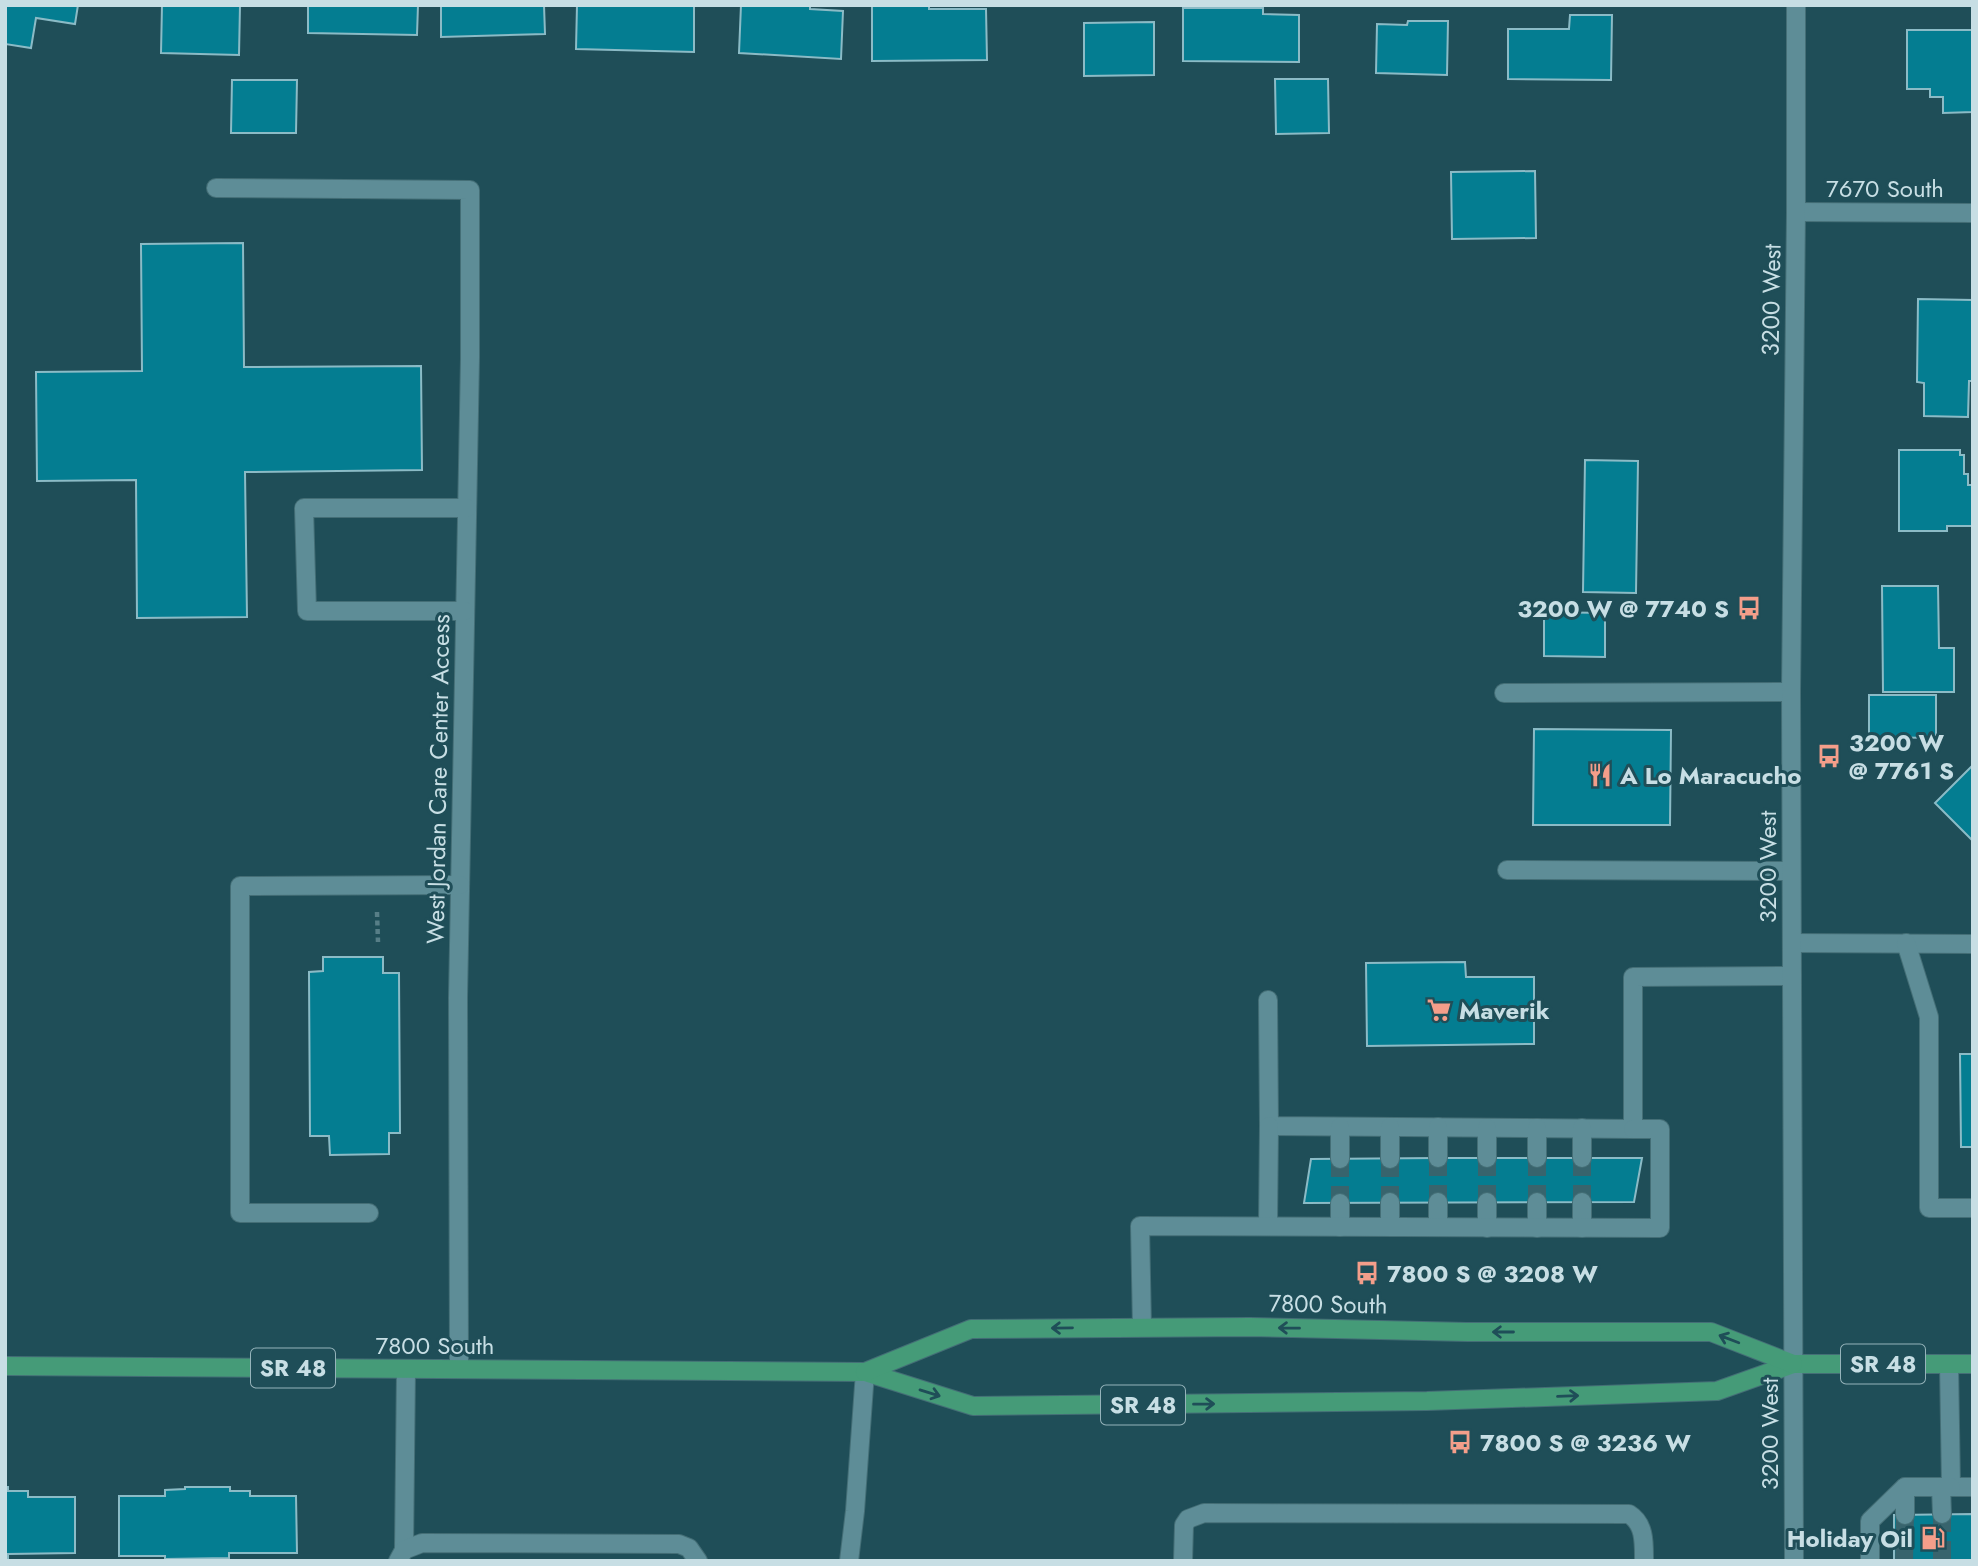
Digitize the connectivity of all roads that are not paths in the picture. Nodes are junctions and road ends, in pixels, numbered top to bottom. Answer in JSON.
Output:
{"nodes":[{"id":1,"x":1796,"y":5,"type":"edge"},
{"id":2,"x":216,"y":188,"type":"dead end"},
{"id":3,"x":1796,"y":212,"type":"junction"},
{"id":4,"x":1973,"y":213,"type":"edge"},
{"id":5,"x":467,"y":508,"type":"junction"},
{"id":6,"x":465,"y":611,"type":"junction"},
{"id":7,"x":1791,"y":692,"type":"junction"},
{"id":8,"x":1504,"y":693,"type":"dead end"},
{"id":9,"x":1507,"y":870,"type":"dead end"},
{"id":10,"x":1791,"y":871,"type":"junction"},
{"id":11,"x":460,"y":885,"type":"junction"},
{"id":12,"x":1792,"y":943,"type":"junction"},
{"id":13,"x":1906,"y":943,"type":"junction"},
{"id":14,"x":1973,"y":944,"type":"edge"},
{"id":15,"x":1792,"y":976,"type":"junction"},
{"id":16,"x":1268,"y":1000,"type":"dead end"},
{"id":17,"x":1269,"y":1126,"type":"junction"},
{"id":18,"x":1340,"y":1127,"type":"junction"},
{"id":19,"x":1390,"y":1127,"type":"junction"},
{"id":20,"x":1438,"y":1127,"type":"junction"},
{"id":21,"x":1487,"y":1128,"type":"junction"},
{"id":22,"x":1537,"y":1128,"type":"junction"},
{"id":23,"x":1582,"y":1128,"type":"junction"},
{"id":24,"x":1633,"y":1129,"type":"junction"},
{"id":25,"x":1438,"y":1158,"type":"tunnel mouth"},
{"id":26,"x":1488,"y":1158,"type":"tunnel mouth"},
{"id":27,"x":1537,"y":1158,"type":"tunnel mouth"},
{"id":28,"x":1582,"y":1158,"type":"tunnel mouth"},
{"id":29,"x":1340,"y":1159,"type":"tunnel mouth"},
{"id":30,"x":1390,"y":1159,"type":"tunnel mouth"},
{"id":31,"x":1390,"y":1202,"type":"tunnel mouth"},
{"id":32,"x":1438,"y":1202,"type":"tunnel mouth"},
{"id":33,"x":1488,"y":1202,"type":"tunnel mouth"},
{"id":34,"x":1537,"y":1202,"type":"tunnel mouth"},
{"id":35,"x":1582,"y":1202,"type":"tunnel mouth"},
{"id":36,"x":1340,"y":1203,"type":"tunnel mouth"},
{"id":37,"x":1973,"y":1208,"type":"edge"},
{"id":38,"x":369,"y":1213,"type":"dead end"},
{"id":39,"x":1268,"y":1226,"type":"junction"},
{"id":40,"x":1340,"y":1227,"type":"junction"},
{"id":41,"x":1390,"y":1227,"type":"junction"},
{"id":42,"x":1438,"y":1227,"type":"junction"},
{"id":43,"x":1488,"y":1228,"type":"junction"},
{"id":44,"x":1537,"y":1228,"type":"junction"},
{"id":45,"x":1582,"y":1228,"type":"junction"},
{"id":46,"x":1142,"y":1327,"type":"junction"},
{"id":47,"x":1793,"y":1364,"type":"junction"},
{"id":48,"x":1949,"y":1364,"type":"junction"},
{"id":49,"x":1973,"y":1364,"type":"edge"},
{"id":50,"x":5,"y":1366,"type":"edge"},
{"id":51,"x":406,"y":1369,"type":"junction"},
{"id":52,"x":459,"y":1369,"type":"junction"},
{"id":53,"x":865,"y":1372,"type":"junction"},
{"id":54,"x":1905,"y":1487,"type":"junction"},
{"id":55,"x":1946,"y":1487,"type":"junction"},
{"id":56,"x":1973,"y":1487,"type":"edge"},
{"id":57,"x":1941,"y":1514,"type":"tunnel mouth"},
{"id":58,"x":1905,"y":1515,"type":"tunnel mouth"},
{"id":59,"x":401,"y":1555,"type":"edge"},
{"id":60,"x":698,"y":1561,"type":"edge"},
{"id":61,"x":849,"y":1561,"type":"edge"},
{"id":62,"x":1183,"y":1561,"type":"edge"},
{"id":63,"x":1644,"y":1561,"type":"edge"},
{"id":64,"x":1794,"y":1561,"type":"edge"},
{"id":65,"x":1870,"y":1561,"type":"edge"}],
"edges":[{"from":1,"to":3,"type":"street","name":"3200 West"},
{"from":2,"to":5,"type":"street","name":"West Jordan Care Center Access"},
{"from":3,"to":4,"type":"street","name":"7670 South"},
{"from":3,"to":7,"type":"street","name":"3200 West"},
{"from":5,"to":6,"type":"street","name":"West Jordan Care Center Access"},
{"from":5,"to":6,"type":"street"},
{"from":6,"to":11,"type":"street","name":"West Jordan Care Center Access"},
{"from":7,"to":8,"type":"street"},
{"from":7,"to":10,"type":"street","name":"3200 West"},
{"from":9,"to":10,"type":"street"},
{"from":10,"to":12,"type":"street","name":"3200 West"},
{"from":11,"to":38,"type":"street"},
{"from":11,"to":52,"type":"street","name":"West Jordan Care Center Access"},
{"from":12,"to":13,"type":"street"},
{"from":12,"to":15,"type":"street","name":"3200 West"},
{"from":13,"to":14,"type":"street"},
{"from":13,"to":37,"type":"street"},
{"from":15,"to":24,"type":"street"},
{"from":15,"to":47,"type":"street","name":"3200 West"},
{"from":16,"to":17,"type":"street"},
{"from":17,"to":18,"type":"street"},
{"from":17,"to":39,"type":"street"},
{"from":18,"to":19,"type":"street"},
{"from":18,"to":29,"type":"street"},
{"from":19,"to":20,"type":"street"},
{"from":19,"to":30,"type":"street"},
{"from":20,"to":21,"type":"street"},
{"from":20,"to":25,"type":"street"},
{"from":21,"to":22,"type":"street"},
{"from":21,"to":26,"type":"street"},
{"from":22,"to":23,"type":"street"},
{"from":22,"to":27,"type":"street"},
{"from":23,"to":24,"type":"street"},
{"from":23,"to":28,"type":"street"},
{"from":24,"to":45,"type":"street"},
{"from":31,"to":41,"type":"street"},
{"from":32,"to":42,"type":"street"},
{"from":33,"to":43,"type":"street"},
{"from":34,"to":44,"type":"street"},
{"from":35,"to":45,"type":"street"},
{"from":36,"to":40,"type":"street"},
{"from":39,"to":40,"type":"street"},
{"from":39,"to":46,"type":"street"},
{"from":40,"to":41,"type":"street"},
{"from":41,"to":42,"type":"street"},
{"from":42,"to":43,"type":"street"},
{"from":43,"to":44,"type":"street"},
{"from":44,"to":45,"type":"street"},
{"from":47,"to":46,"type":"main road","name":"7800 South","number":"SR 48","one_way":true},
{"from":46,"to":53,"type":"main road","name":"7800 South","number":"SR 48","one_way":true},
{"from":47,"to":48,"type":"main road","name":"7800 South","number":"SR 48"},
{"from":53,"to":47,"type":"main road","name":"7800 South","number":"SR 48","one_way":true},
{"from":47,"to":64,"type":"street","name":"3200 West"},
{"from":48,"to":49,"type":"main road","name":"7800 South","number":"SR 48"},
{"from":48,"to":55,"type":"street"},
{"from":50,"to":51,"type":"main road","name":"7800 South","number":"SR 48"},
{"from":51,"to":52,"type":"main road","name":"7800 South","number":"SR 48"},
{"from":51,"to":59,"type":"street"},
{"from":52,"to":53,"type":"main road","name":"7800 South","number":"SR 48"},
{"from":53,"to":61,"type":"street"},
{"from":54,"to":55,"type":"street"},
{"from":54,"to":58,"type":"street"},
{"from":54,"to":65,"type":"street"},
{"from":55,"to":56,"type":"street"},
{"from":55,"to":57,"type":"street"},
{"from":59,"to":60,"type":"street"},
{"from":62,"to":63,"type":"street"}]}
